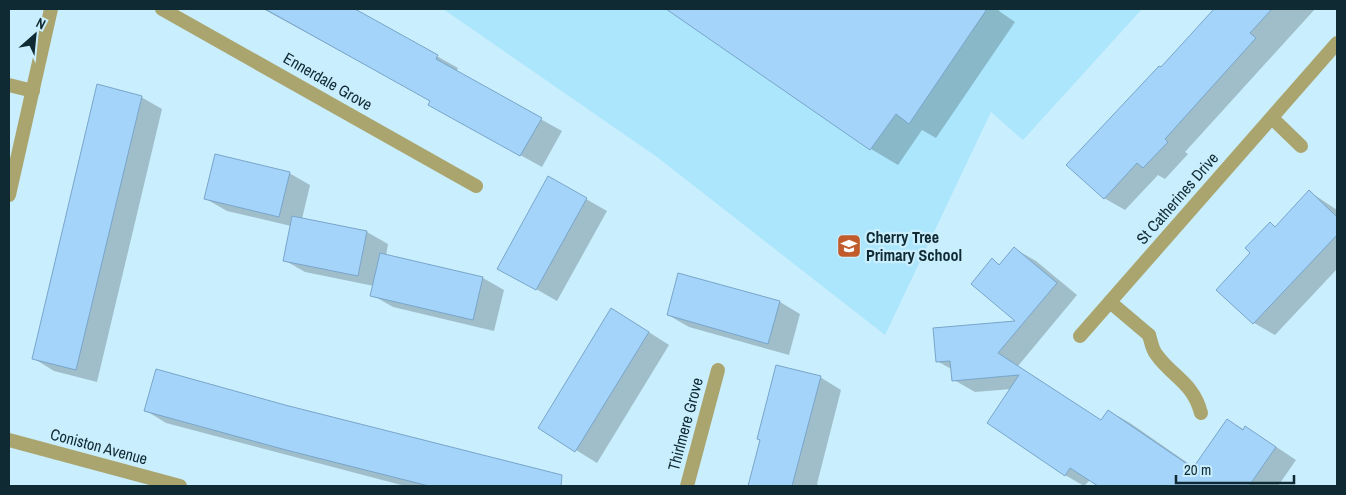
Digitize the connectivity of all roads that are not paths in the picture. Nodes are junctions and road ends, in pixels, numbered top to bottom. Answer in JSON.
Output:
{"nodes":[{"id":1,"x":51,"y":9,"type":"edge"},
{"id":2,"x":162,"y":9,"type":"edge"},
{"id":3,"x":1337,"y":43,"type":"edge"},
{"id":4,"x":9,"y":85,"type":"edge"},
{"id":5,"x":33,"y":91,"type":"junction"},
{"id":6,"x":1272,"y":118,"type":"junction"},
{"id":7,"x":1301,"y":146,"type":"dead end"},
{"id":8,"x":476,"y":186,"type":"dead end"},
{"id":9,"x":9,"y":195,"type":"edge"},
{"id":10,"x":1110,"y":302,"type":"junction"},
{"id":11,"x":1080,"y":336,"type":"dead end"},
{"id":12,"x":718,"y":370,"type":"dead end"},
{"id":13,"x":1200,"y":412,"type":"dead end"},
{"id":14,"x":9,"y":440,"type":"edge"},
{"id":15,"x":180,"y":486,"type":"edge"},
{"id":16,"x":687,"y":486,"type":"edge"}],
"edges":[{"from":1,"to":5,"type":"street"},
{"from":2,"to":8,"type":"street","name":"Ennerdale Grove"},
{"from":3,"to":6,"type":"street","name":"St Catherines Drive"},
{"from":4,"to":5,"type":"street"},
{"from":5,"to":9,"type":"street"},
{"from":6,"to":7,"type":"street"},
{"from":6,"to":10,"type":"street","name":"St Catherines Drive"},
{"from":10,"to":11,"type":"street","name":"St Catherines Drive"},
{"from":10,"to":13,"type":"street"},
{"from":12,"to":16,"type":"street","name":"Thirlmere Grove"},
{"from":14,"to":15,"type":"street","name":"Coniston Avenue"}]}
